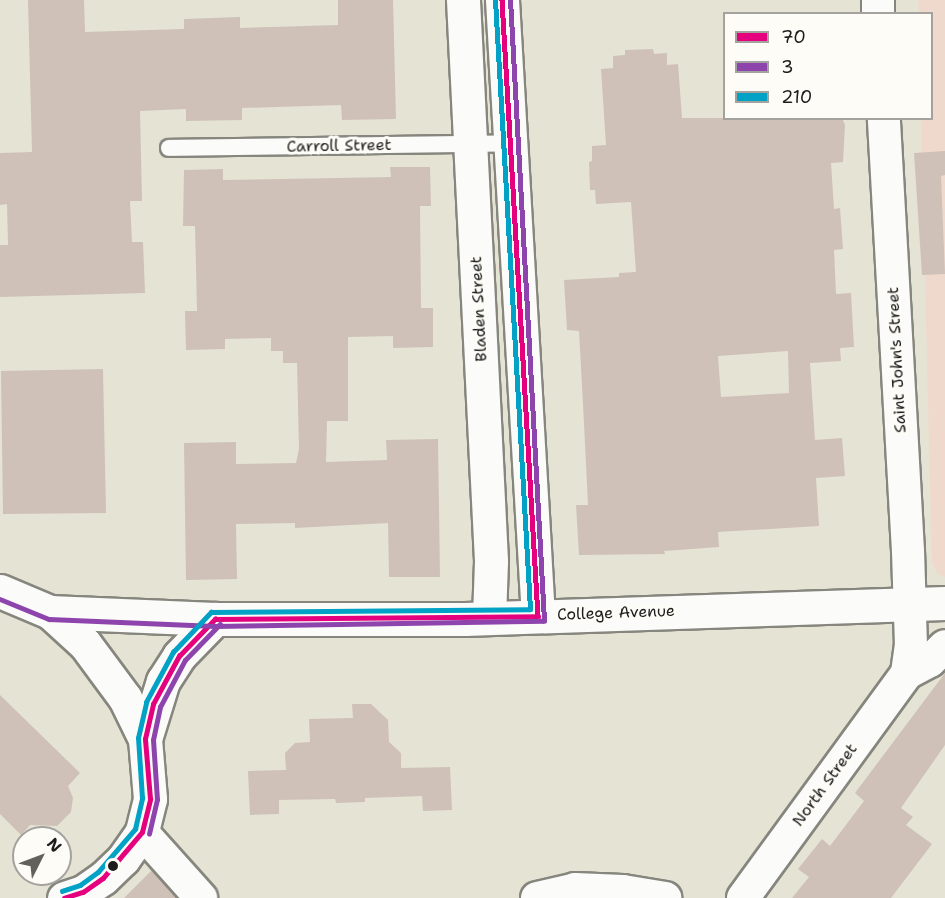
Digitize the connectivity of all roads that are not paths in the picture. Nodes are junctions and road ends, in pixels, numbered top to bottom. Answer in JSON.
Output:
{"nodes":[{"id":1,"x":463,"y":0,"type":"edge"},
{"id":2,"x":502,"y":0,"type":"edge"},
{"id":3,"x":884,"y":120,"type":"edge"},
{"id":4,"x":510,"y":143,"type":"junction"},
{"id":5,"x":471,"y":145,"type":"junction"},
{"id":6,"x":169,"y":148,"type":"dead end"},
{"id":7,"x":0,"y":591,"type":"edge"},
{"id":8,"x":910,"y":602,"type":"junction"},
{"id":9,"x":945,"y":603,"type":"edge"},
{"id":10,"x":50,"y":612,"type":"junction"},
{"id":11,"x":538,"y":616,"type":"junction"},
{"id":12,"x":489,"y":617,"type":"junction"},
{"id":13,"x":216,"y":619,"type":"junction"},
{"id":14,"x":945,"y":646,"type":"edge"},
{"id":15,"x":907,"y":673,"type":"junction"},
{"id":16,"x":144,"y":739,"type":"junction"},
{"id":17,"x":142,"y":832,"type":"junction"},
{"id":18,"x":64,"y":898,"type":"edge"},
{"id":19,"x":201,"y":898,"type":"edge"},
{"id":20,"x":537,"y":898,"type":"edge"},
{"id":21,"x":665,"y":898,"type":"edge"},
{"id":22,"x":743,"y":898,"type":"edge"}],
"edges":[{"from":1,"to":5,"type":"main road","name":"Bladen Street"},
{"from":2,"to":4,"type":"main road"},
{"from":3,"to":8,"type":"street","name":"Saint John's Street"},
{"from":4,"to":5,"type":"lane","name":"Carroll Street"},
{"from":4,"to":11,"type":"main road"},
{"from":5,"to":6,"type":"lane","name":"Carroll Street"},
{"from":5,"to":12,"type":"main road","name":"Bladen Street"},
{"from":7,"to":10,"type":"main road"},
{"from":8,"to":9,"type":"main road","name":"College Avenue"},
{"from":8,"to":11,"type":"main road","name":"College Avenue"},
{"from":8,"to":15,"type":"street"},
{"from":10,"to":13,"type":"main road","name":"College Avenue"},
{"from":10,"to":16,"type":"main road"},
{"from":11,"to":12,"type":"main road","name":"College Avenue"},
{"from":12,"to":13,"type":"main road","name":"College Avenue"},
{"from":13,"to":16,"type":"main road"},
{"from":14,"to":15,"type":"street","name":"North Street"},
{"from":15,"to":22,"type":"street","name":"North Street"},
{"from":16,"to":17,"type":"main road"},
{"from":17,"to":18,"type":"main road"},
{"from":17,"to":19,"type":"street"},
{"from":20,"to":21,"type":"street"}]}
